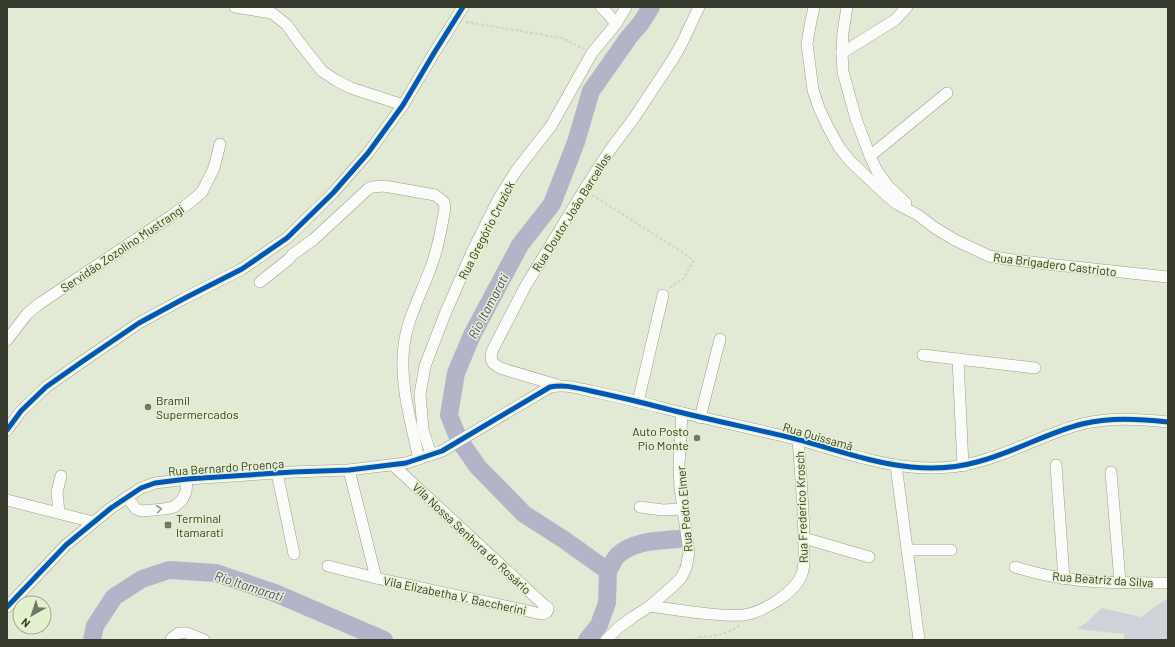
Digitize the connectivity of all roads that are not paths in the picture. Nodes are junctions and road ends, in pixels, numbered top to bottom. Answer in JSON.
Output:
{"nodes":[{"id":1,"x":235,"y":7,"type":"edge"},
{"id":2,"x":461,"y":7,"type":"edge"},
{"id":3,"x":601,"y":7,"type":"edge"},
{"id":4,"x":626,"y":7,"type":"edge"},
{"id":5,"x":699,"y":7,"type":"edge"},
{"id":6,"x":814,"y":7,"type":"edge"},
{"id":7,"x":847,"y":7,"type":"edge"},
{"id":8,"x":907,"y":7,"type":"edge"},
{"id":9,"x":616,"y":24,"type":"junction"},
{"id":10,"x":842,"y":53,"type":"junction"},
{"id":11,"x":947,"y":93,"type":"dead end"},
{"id":12,"x":403,"y":105,"type":"junction"},
{"id":13,"x":220,"y":144,"type":"dead end"},
{"id":14,"x":870,"y":156,"type":"junction"},
{"id":15,"x":918,"y":215,"type":"junction"},
{"id":16,"x":1168,"y":277,"type":"edge"},
{"id":17,"x":260,"y":282,"type":"dead end"},
{"id":18,"x":663,"y":295,"type":"road end"},
{"id":19,"x":720,"y":339,"type":"dead end"},
{"id":20,"x":7,"y":340,"type":"edge"},
{"id":21,"x":923,"y":355,"type":"dead end"},
{"id":22,"x":958,"y":359,"type":"junction"},
{"id":23,"x":1035,"y":368,"type":"dead end"},
{"id":24,"x":558,"y":385,"type":"junction"},
{"id":25,"x":638,"y":402,"type":"junction"},
{"id":26,"x":682,"y":413,"type":"junction"},
{"id":27,"x":700,"y":418,"type":"junction"},
{"id":28,"x":1168,"y":422,"type":"edge"},
{"id":29,"x":7,"y":430,"type":"edge"},
{"id":30,"x":798,"y":440,"type":"junction"},
{"id":31,"x":431,"y":455,"type":"junction"},
{"id":32,"x":419,"y":459,"type":"junction"},
{"id":33,"x":896,"y":465,"type":"junction"},
{"id":34,"x":1056,"y":465,"type":"dead end"},
{"id":35,"x":393,"y":466,"type":"junction"},
{"id":36,"x":963,"y":466,"type":"junction"},
{"id":37,"x":350,"y":470,"type":"junction"},
{"id":38,"x":1111,"y":472,"type":"dead end"},
{"id":39,"x":277,"y":473,"type":"junction"},
{"id":40,"x":61,"y":476,"type":"dead end"},
{"id":41,"x":187,"y":479,"type":"junction"},
{"id":42,"x":127,"y":497,"type":"junction"},
{"id":43,"x":7,"y":500,"type":"edge"},
{"id":44,"x":640,"y":507,"type":"dead end"},
{"id":45,"x":682,"y":509,"type":"junction"},
{"id":46,"x":59,"y":513,"type":"junction"},
{"id":47,"x":93,"y":522,"type":"junction"},
{"id":48,"x":804,"y":538,"type":"junction"},
{"id":49,"x":907,"y":550,"type":"junction"},
{"id":50,"x":951,"y":550,"type":"dead end"},
{"id":51,"x":294,"y":554,"type":"dead end"},
{"id":52,"x":869,"y":557,"type":"dead end"},
{"id":53,"x":328,"y":566,"type":"dead end"},
{"id":54,"x":1015,"y":567,"type":"dead end"},
{"id":55,"x":376,"y":578,"type":"junction"},
{"id":56,"x":1064,"y":578,"type":"junction"},
{"id":57,"x":1120,"y":582,"type":"junction"},
{"id":58,"x":1168,"y":583,"type":"edge"},
{"id":59,"x":650,"y":606,"type":"junction"},
{"id":60,"x":7,"y":607,"type":"edge"},
{"id":61,"x":547,"y":612,"type":"joint"},
{"id":62,"x":171,"y":640,"type":"edge"},
{"id":63,"x":204,"y":640,"type":"edge"},
{"id":64,"x":606,"y":640,"type":"edge"},
{"id":65,"x":919,"y":640,"type":"edge"}],
"edges":[{"from":1,"to":12,"type":"street"},
{"from":2,"to":12,"type":"street"},
{"from":3,"to":9,"type":"street"},
{"from":4,"to":9,"type":"street","name":"Rua Gregório Cruzick"},
{"from":5,"to":24,"type":"street","name":"Rua Doutor João Barcellos"},
{"from":6,"to":15,"type":"street","name":"Rua Brigadero Castrioto"},
{"from":7,"to":10,"type":"street"},
{"from":8,"to":10,"type":"street"},
{"from":9,"to":31,"type":"street","name":"Rua Gregório Cruzick"},
{"from":10,"to":14,"type":"street"},
{"from":11,"to":14,"type":"street"},
{"from":12,"to":29,"type":"street"},
{"from":13,"to":20,"type":"street","name":"Servidão Zozolino Mustrangi"},
{"from":14,"to":15,"type":"street"},
{"from":15,"to":16,"type":"street","name":"Rua Brigadero Castrioto"},
{"from":17,"to":32,"type":"street"},
{"from":18,"to":25,"type":"street"},
{"from":19,"to":27,"type":"street"},
{"from":21,"to":22,"type":"street"},
{"from":22,"to":23,"type":"street"},
{"from":22,"to":36,"type":"street"},
{"from":24,"to":25,"type":"street","name":"Rua Quissamã"},
{"from":24,"to":31,"type":"street","name":"Rua Bernardo Proença"},
{"from":25,"to":26,"type":"street","name":"Rua Quissamã"},
{"from":26,"to":27,"type":"street","name":"Rua Quissamã"},
{"from":26,"to":45,"type":"street","name":"Rua Pedro Elmer"},
{"from":27,"to":30,"type":"street","name":"Rua Quissamã"},
{"from":28,"to":36,"type":"street","name":"Rua Quissamã"},
{"from":30,"to":33,"type":"street","name":"Rua Quissamã"},
{"from":30,"to":48,"type":"street","name":"Rua Frederico Krosch"},
{"from":31,"to":32,"type":"street","name":"Rua Bernardo Proença"},
{"from":32,"to":35,"type":"street","name":"Rua Bernardo Proença"},
{"from":33,"to":36,"type":"street","name":"Rua Quissamã"},
{"from":33,"to":49,"type":"street"},
{"from":34,"to":56,"type":"street"},
{"from":35,"to":37,"type":"street","name":"Rua Bernardo Proença"},
{"from":35,"to":61,"type":"street","name":"Vila Nossa Senhora do Rosário"},
{"from":37,"to":39,"type":"street","name":"Rua Bernardo Proença"},
{"from":37,"to":55,"type":"street","name":"Vila Elizabetha V. Baccherini"},
{"from":38,"to":57,"type":"street"},
{"from":39,"to":41,"type":"street","name":"Rua Bernardo Proença"},
{"from":39,"to":51,"type":"street"},
{"from":40,"to":46,"type":"street"},
{"from":41,"to":42,"type":"street","name":"Rua Bernardo Proença"},
{"from":42,"to":41,"type":"street","one_way":true},
{"from":42,"to":47,"type":"street","name":"Rua Bernardo Proença"},
{"from":43,"to":46,"type":"street"},
{"from":44,"to":45,"type":"street"},
{"from":45,"to":59,"type":"street","name":"Rua Pedro Elmer"},
{"from":46,"to":47,"type":"street"},
{"from":47,"to":60,"type":"street","name":"Rua Bernardo Proença"},
{"from":48,"to":52,"type":"street"},
{"from":48,"to":59,"type":"street","name":"Rua Frederico Krosch"},
{"from":49,"to":50,"type":"street"},
{"from":49,"to":65,"type":"street"},
{"from":53,"to":55,"type":"street"},
{"from":54,"to":56,"type":"street","name":"Rua Beatriz da Silva"},
{"from":55,"to":61,"type":"street","name":"Vila Elizabetha V. Baccherini"},
{"from":56,"to":57,"type":"street","name":"Rua Beatriz da Silva"},
{"from":57,"to":58,"type":"street","name":"Rua Beatriz da Silva"},
{"from":59,"to":64,"type":"street","name":"Rua Pedro Elmer"},
{"from":62,"to":63,"type":"street"}]}
